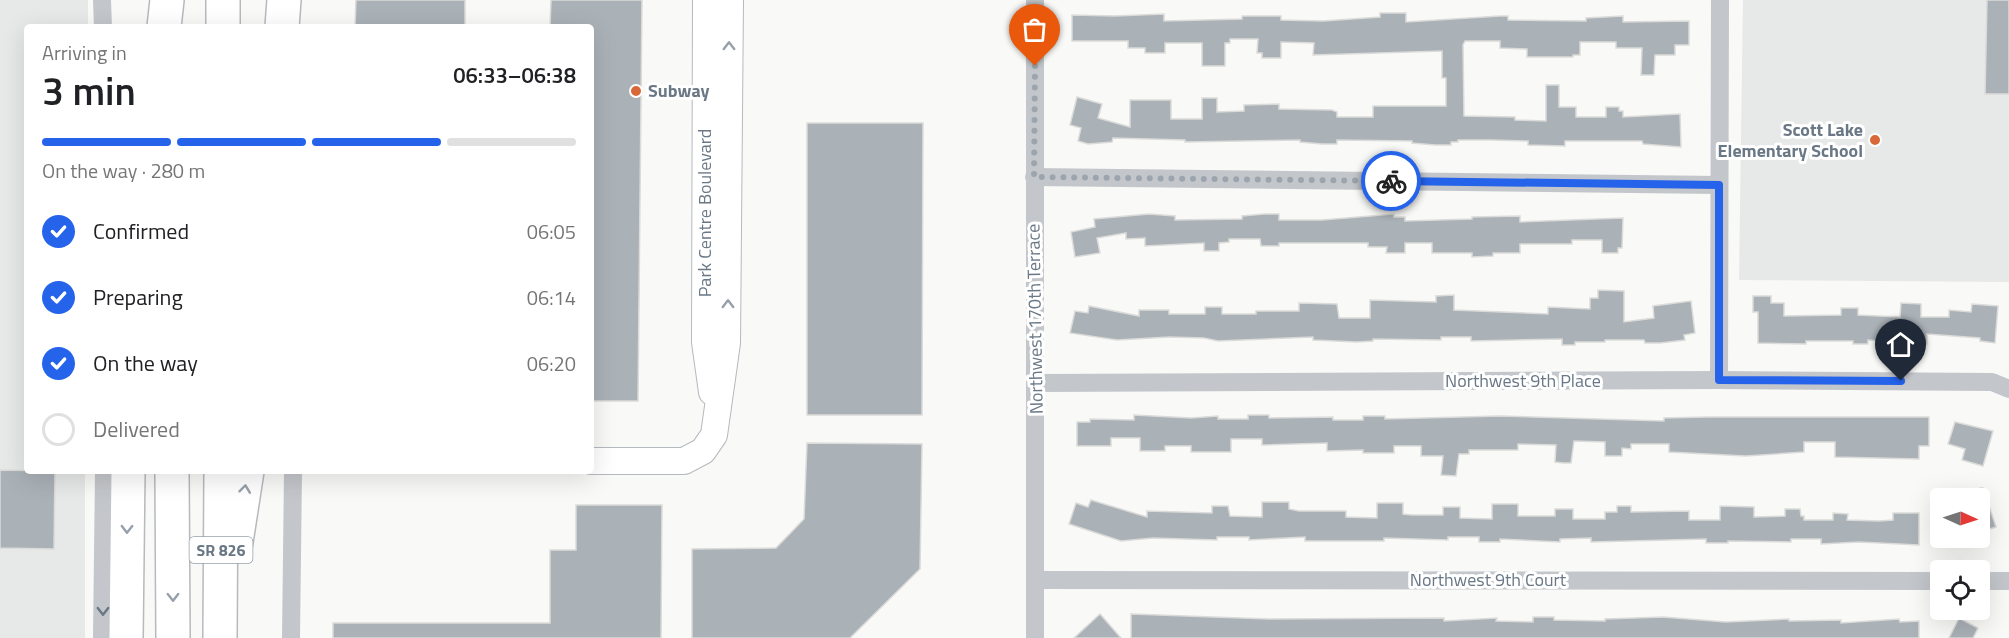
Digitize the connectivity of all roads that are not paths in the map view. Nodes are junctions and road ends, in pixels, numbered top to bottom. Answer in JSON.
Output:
{"nodes":[{"id":1,"x":102,"y":0,"type":"edge"},
{"id":2,"x":167,"y":0,"type":"edge"},
{"id":3,"x":174,"y":0,"type":"edge"},
{"id":4,"x":223,"y":0,"type":"edge"},
{"id":5,"x":284,"y":0,"type":"edge"},
{"id":6,"x":297,"y":0,"type":"edge"},
{"id":7,"x":706,"y":0,"type":"edge"},
{"id":8,"x":730,"y":0,"type":"edge"},
{"id":9,"x":1035,"y":0,"type":"edge"},
{"id":10,"x":1720,"y":0,"type":"edge"},
{"id":11,"x":103,"y":24,"type":"edge"},
{"id":12,"x":164,"y":24,"type":"edge"},
{"id":13,"x":174,"y":24,"type":"edge"},
{"id":14,"x":223,"y":24,"type":"edge"},
{"id":15,"x":282,"y":24,"type":"edge"},
{"id":16,"x":297,"y":24,"type":"edge"},
{"id":17,"x":717,"y":83,"type":"junction"},
{"id":18,"x":1034,"y":177,"type":"junction"},
{"id":19,"x":1719,"y":185,"type":"junction"},
{"id":20,"x":1719,"y":380,"type":"junction"},
{"id":21,"x":1036,"y":383,"type":"junction"},
{"id":22,"x":2009,"y":389,"type":"edge"},
{"id":23,"x":594,"y":461,"type":"edge"},
{"id":24,"x":104,"y":474,"type":"edge"},
{"id":25,"x":128,"y":474,"type":"edge"},
{"id":26,"x":172,"y":474,"type":"edge"},
{"id":27,"x":221,"y":474,"type":"edge"},
{"id":28,"x":247,"y":474,"type":"edge"},
{"id":29,"x":293,"y":474,"type":"edge"},
{"id":30,"x":1035,"y":580,"type":"junction"},
{"id":31,"x":1930,"y":581,"type":"edge"},
{"id":32,"x":1990,"y":581,"type":"edge"},
{"id":33,"x":2009,"y":581,"type":"edge"},
{"id":34,"x":220,"y":634,"type":"edge"},
{"id":35,"x":102,"y":638,"type":"edge"},
{"id":36,"x":126,"y":638,"type":"edge"},
{"id":37,"x":173,"y":638,"type":"edge"},
{"id":38,"x":291,"y":638,"type":"edge"},
{"id":39,"x":1035,"y":638,"type":"edge"}],
"edges":[{"from":1,"to":11,"type":"street"},
{"from":2,"to":12,"type":"highway"},
{"from":3,"to":13,"type":"highway"},
{"from":4,"to":14,"type":"highway"},
{"from":5,"to":15,"type":"highway"},
{"from":6,"to":16,"type":"street"},
{"from":7,"to":17,"type":"street","name":"Park Centre Boulevard"},
{"from":17,"to":8,"type":"street","name":"Park Centre Boulevard","one_way":true},
{"from":9,"to":18,"type":"street","name":"Northwest 170th Terrace"},
{"from":10,"to":19,"type":"street"},
{"from":17,"to":23,"type":"street","name":"Park Centre Boulevard"},
{"from":18,"to":19,"type":"street"},
{"from":18,"to":21,"type":"street","name":"Northwest 170th Terrace"},
{"from":19,"to":20,"type":"street"},
{"from":20,"to":21,"type":"street","name":"Northwest 9th Place"},
{"from":20,"to":22,"type":"street","name":"Northwest 9th Place"},
{"from":21,"to":30,"type":"street","name":"Northwest 170th Terrace"},
{"from":24,"to":35,"type":"street","one_way":true},
{"from":25,"to":36,"type":"highway","one_way":true},
{"from":26,"to":37,"type":"highway","number":"SR 826","one_way":true},
{"from":27,"to":34,"type":"highway","number":"SR 826"},
{"from":34,"to":28,"type":"highway","one_way":true},
{"from":29,"to":38,"type":"street"},
{"from":30,"to":31,"type":"street","name":"Northwest 9th Court"},
{"from":30,"to":39,"type":"street","name":"Northwest 170th Terrace"},
{"from":32,"to":33,"type":"street"}]}
